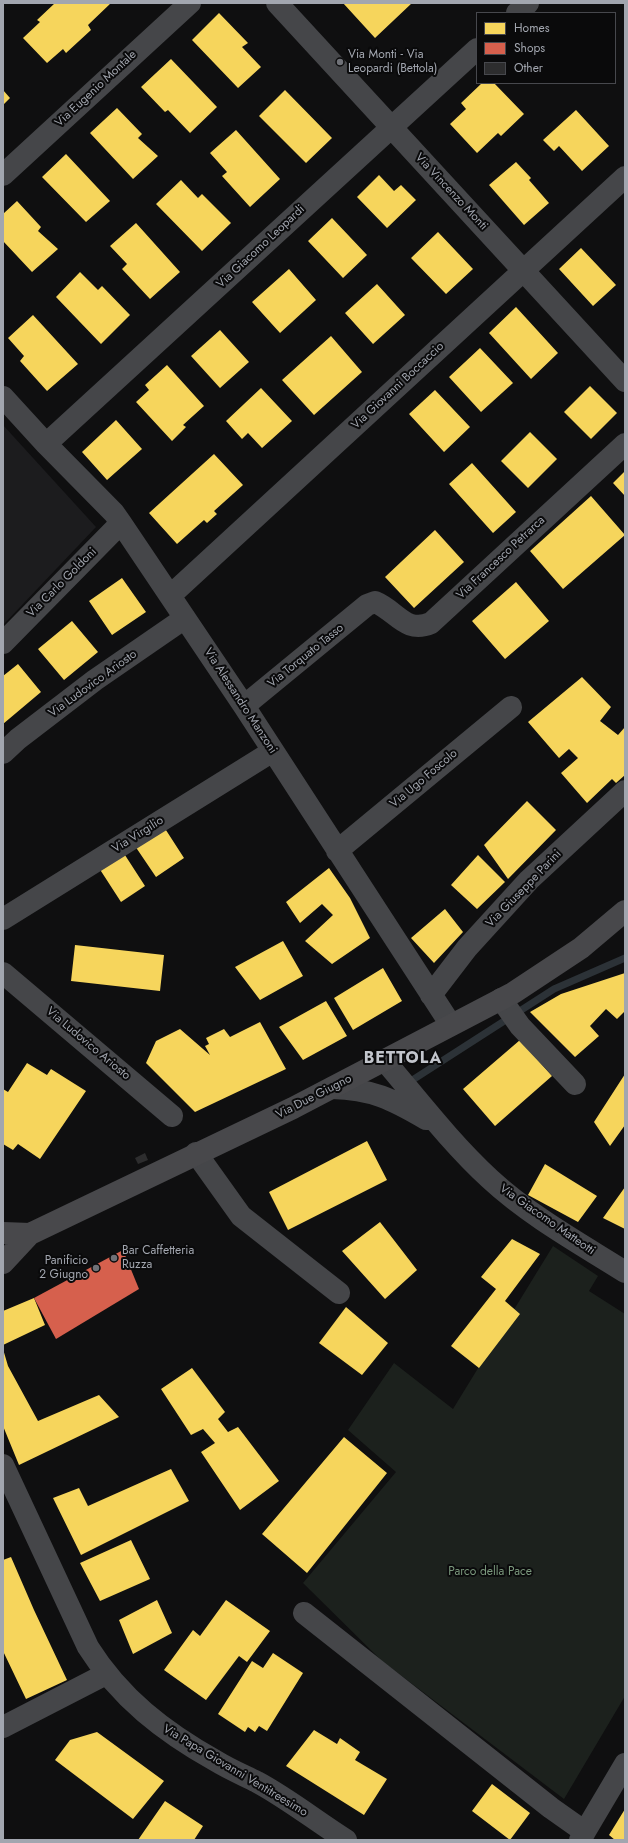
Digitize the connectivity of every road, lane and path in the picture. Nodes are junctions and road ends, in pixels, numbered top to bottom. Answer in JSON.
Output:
{"nodes":[{"id":1,"x":190,"y":3,"type":"edge"},
{"id":2,"x":277,"y":3,"type":"edge"},
{"id":3,"x":528,"y":3,"type":"edge"},
{"id":4,"x":518,"y":12,"type":"edge"},
{"id":5,"x":476,"y":50,"type":"edge"},
{"id":6,"x":391,"y":127,"type":"junction"},
{"id":7,"x":3,"y":175,"type":"edge"},
{"id":8,"x":625,"y":177,"type":"edge"},
{"id":9,"x":523,"y":271,"type":"junction"},
{"id":10,"x":625,"y":382,"type":"edge"},
{"id":11,"x":3,"y":397,"type":"edge"},
{"id":12,"x":46,"y":444,"type":"junction"},
{"id":13,"x":625,"y":444,"type":"edge"},
{"id":14,"x":122,"y":523,"type":"junction"},
{"id":15,"x":171,"y":595,"type":"junction"},
{"id":16,"x":367,"y":605,"type":"joint"},
{"id":17,"x":185,"y":618,"type":"junction"},
{"id":18,"x":3,"y":643,"type":"edge"},
{"id":19,"x":244,"y":706,"type":"junction"},
{"id":20,"x":511,"y":707,"type":"dead end"},
{"id":21,"x":273,"y":751,"type":"junction"},
{"id":22,"x":3,"y":753,"type":"edge"},
{"id":23,"x":625,"y":790,"type":"edge"},
{"id":24,"x":337,"y":850,"type":"junction"},
{"id":25,"x":625,"y":911,"type":"edge"},
{"id":26,"x":3,"y":919,"type":"edge"},
{"id":27,"x":3,"y":973,"type":"edge"},
{"id":28,"x":431,"y":995,"type":"junction"},
{"id":29,"x":509,"y":1012,"type":"junction"},
{"id":30,"x":451,"y":1026,"type":"junction"},
{"id":31,"x":385,"y":1061,"type":"junction"},
{"id":32,"x":575,"y":1084,"type":"dead end"},
{"id":33,"x":332,"y":1088,"type":"junction"},
{"id":34,"x":172,"y":1116,"type":"dead end"},
{"id":35,"x":441,"y":1128,"type":"junction"},
{"id":36,"x":196,"y":1153,"type":"junction"},
{"id":37,"x":3,"y":1234,"type":"edge"},
{"id":38,"x":30,"y":1234,"type":"junction"},
{"id":39,"x":3,"y":1264,"type":"edge"},
{"id":40,"x":625,"y":1272,"type":"edge"},
{"id":41,"x":340,"y":1293,"type":"dead end"},
{"id":42,"x":3,"y":1465,"type":"edge"},
{"id":43,"x":304,"y":1613,"type":"dead end"},
{"id":44,"x":106,"y":1674,"type":"junction"},
{"id":45,"x":3,"y":1727,"type":"edge"},
{"id":46,"x":625,"y":1764,"type":"edge"},
{"id":47,"x":582,"y":1836,"type":"edge"},
{"id":48,"x":346,"y":1840,"type":"edge"}],
"edges":[{"from":1,"to":7,"type":"street","name":"Via Eugenio Montale"},
{"from":2,"to":6,"type":"street","name":"Via Vincenzo Monti"},
{"from":3,"to":4,"type":"street"},
{"from":5,"to":6,"type":"street","name":"Via Giacomo Leopardi"},
{"from":6,"to":9,"type":"street","name":"Via Vincenzo Monti"},
{"from":6,"to":12,"type":"street","name":"Via Giacomo Leopardi"},
{"from":8,"to":9,"type":"street","name":"Via Giovanni Boccaccio"},
{"from":9,"to":10,"type":"street","name":"Via Vincenzo Monti"},
{"from":9,"to":15,"type":"street","name":"Via Giovanni Boccaccio"},
{"from":11,"to":12,"type":"street","name":"Via Alessandro Manzoni"},
{"from":12,"to":14,"type":"street","name":"Via Alessandro Manzoni"},
{"from":13,"to":16,"type":"street","name":"Via Francesco Petrarca"},
{"from":14,"to":15,"type":"street","name":"Via Alessandro Manzoni"},
{"from":14,"to":18,"type":"street","name":"Via Carlo Goldoni"},
{"from":15,"to":17,"type":"street","name":"Via Alessandro Manzoni"},
{"from":16,"to":19,"type":"street","name":"Via Torquato Tasso"},
{"from":17,"to":19,"type":"street","name":"Via Alessandro Manzoni"},
{"from":17,"to":22,"type":"street","name":"Via Ludovico Ariosto"},
{"from":19,"to":21,"type":"street","name":"Via Alessandro Manzoni"},
{"from":20,"to":24,"type":"street","name":"Via Ugo Foscolo"},
{"from":21,"to":24,"type":"street","name":"Via Alessandro Manzoni"},
{"from":21,"to":26,"type":"street","name":"Via Virgilio"},
{"from":23,"to":28,"type":"street","name":"Via Giuseppe Parini"},
{"from":24,"to":28,"type":"street","name":"Via Alessandro Manzoni"},
{"from":25,"to":29,"type":"main road","name":"Via Due Giugno"},
{"from":27,"to":34,"type":"street","name":"Via Ludovico Ariosto"},
{"from":28,"to":30,"type":"street","name":"Via Alessandro Manzoni"},
{"from":29,"to":30,"type":"main road","name":"Via Due Giugno"},
{"from":29,"to":32,"type":"street"},
{"from":30,"to":31,"type":"main road","name":"Via Due Giugno"},
{"from":31,"to":33,"type":"main road","name":"Via Due Giugno"},
{"from":31,"to":35,"type":"street","name":"Via Giacomo Matteotti"},
{"from":33,"to":35,"type":"street","name":"Via Giacomo Matteotti"},
{"from":33,"to":36,"type":"main road","name":"Via Due Giugno"},
{"from":35,"to":40,"type":"street","name":"Via Giacomo Matteotti"},
{"from":36,"to":38,"type":"main road","name":"Via Due Giugno"},
{"from":36,"to":41,"type":"street"},
{"from":37,"to":38,"type":"main road"},
{"from":38,"to":39,"type":"main road"},
{"from":42,"to":44,"type":"street","name":"Via Papa Giovanni Ventitreesimo"},
{"from":43,"to":47,"type":"street"},
{"from":44,"to":45,"type":"street"},
{"from":44,"to":48,"type":"street","name":"Via Papa Giovanni Ventitreesimo"},
{"from":46,"to":47,"type":"street"}]}
